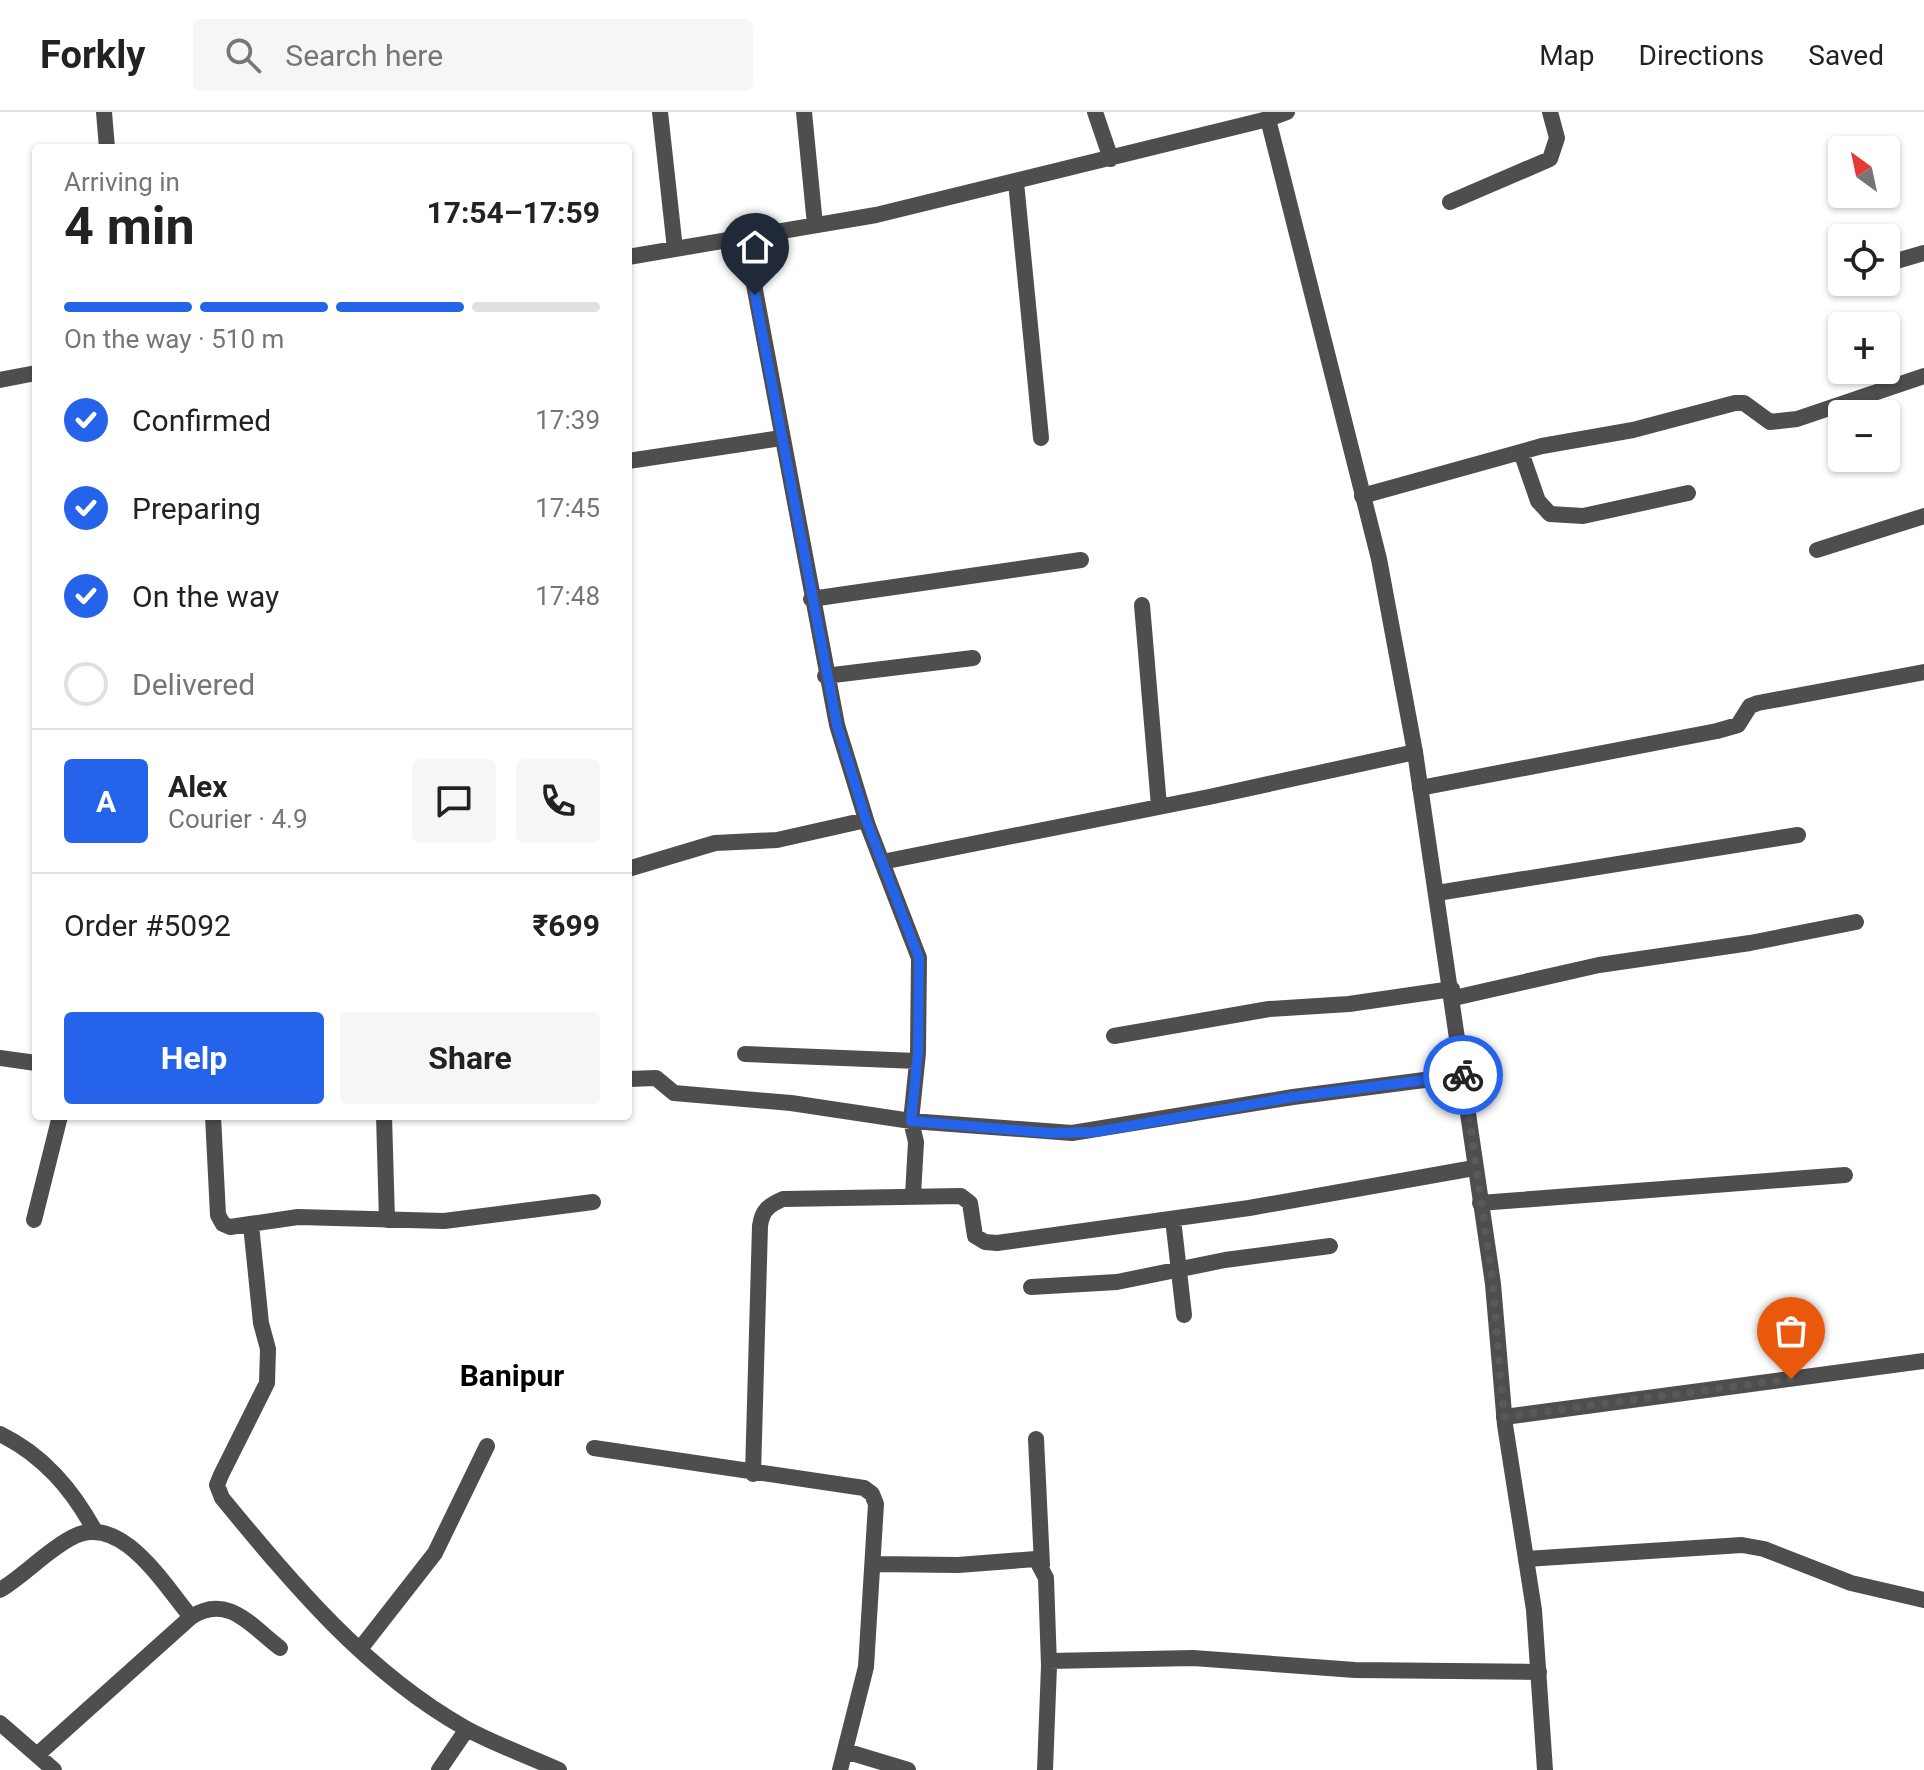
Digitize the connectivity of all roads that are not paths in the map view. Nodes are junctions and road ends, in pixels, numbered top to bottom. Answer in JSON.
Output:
{"nodes":[{"id":1,"x":104,"y":112,"type":"edge"},
{"id":2,"x":660,"y":112,"type":"edge"},
{"id":3,"x":804,"y":112,"type":"edge"},
{"id":4,"x":1095,"y":112,"type":"edge"},
{"id":5,"x":1285,"y":112,"type":"edge"},
{"id":6,"x":1550,"y":112,"type":"edge"},
{"id":7,"x":1268,"y":119,"type":"junction"},
{"id":8,"x":107,"y":144,"type":"edge"},
{"id":9,"x":1111,"y":159,"type":"junction"},
{"id":10,"x":1016,"y":182,"type":"junction"},
{"id":11,"x":1450,"y":202,"type":"dead end"},
{"id":12,"x":815,"y":225,"type":"junction"},
{"id":13,"x":745,"y":237,"type":"junction"},
{"id":14,"x":675,"y":249,"type":"junction"},
{"id":15,"x":1924,"y":253,"type":"edge"},
{"id":16,"x":632,"y":256,"type":"edge"},
{"id":17,"x":1900,"y":260,"type":"edge"},
{"id":18,"x":32,"y":374,"type":"edge"},
{"id":19,"x":1924,"y":376,"type":"edge"},
{"id":20,"x":0,"y":380,"type":"edge"},
{"id":21,"x":781,"y":438,"type":"junction"},
{"id":22,"x":1041,"y":438,"type":"dead end"},
{"id":23,"x":1521,"y":452,"type":"junction"},
{"id":24,"x":632,"y":460,"type":"edge"},
{"id":25,"x":1688,"y":493,"type":"dead end"},
{"id":26,"x":1362,"y":496,"type":"junction"},
{"id":27,"x":1924,"y":516,"type":"edge"},
{"id":28,"x":1817,"y":550,"type":"dead end"},
{"id":29,"x":1081,"y":560,"type":"dead end"},
{"id":30,"x":811,"y":599,"type":"junction"},
{"id":31,"x":1142,"y":605,"type":"dead end"},
{"id":32,"x":973,"y":658,"type":"dead end"},
{"id":33,"x":1924,"y":672,"type":"edge"},
{"id":34,"x":825,"y":676,"type":"junction"},
{"id":35,"x":1415,"y":752,"type":"junction"},
{"id":36,"x":1420,"y":788,"type":"junction"},
{"id":37,"x":1159,"y":806,"type":"junction"},
{"id":38,"x":866,"y":820,"type":"junction"},
{"id":39,"x":1798,"y":835,"type":"dead end"},
{"id":40,"x":882,"y":862,"type":"junction"},
{"id":41,"x":632,"y":868,"type":"edge"},
{"id":42,"x":1437,"y":893,"type":"junction"},
{"id":43,"x":1856,"y":922,"type":"dead end"},
{"id":44,"x":1453,"y":994,"type":"junction"},
{"id":45,"x":1114,"y":1036,"type":"dead end"},
{"id":46,"x":745,"y":1054,"type":"dead end"},
{"id":47,"x":0,"y":1058,"type":"edge"},
{"id":48,"x":917,"y":1061,"type":"junction"},
{"id":49,"x":32,"y":1062,"type":"edge"},
{"id":50,"x":1463,"y":1075,"type":"junction"},
{"id":51,"x":632,"y":1079,"type":"edge"},
{"id":52,"x":59,"y":1120,"type":"edge"},
{"id":53,"x":213,"y":1120,"type":"edge"},
{"id":54,"x":384,"y":1120,"type":"edge"},
{"id":55,"x":911,"y":1121,"type":"junction"},
{"id":56,"x":1474,"y":1168,"type":"junction"},
{"id":57,"x":1845,"y":1175,"type":"dead end"},
{"id":58,"x":913,"y":1195,"type":"junction"},
{"id":59,"x":593,"y":1202,"type":"dead end"},
{"id":60,"x":1480,"y":1203,"type":"junction"},
{"id":61,"x":1173,"y":1219,"type":"junction"},
{"id":62,"x":34,"y":1220,"type":"dead end"},
{"id":63,"x":387,"y":1220,"type":"junction"},
{"id":64,"x":251,"y":1225,"type":"junction"},
{"id":65,"x":1330,"y":1246,"type":"dead end"},
{"id":66,"x":1179,"y":1270,"type":"junction"},
{"id":67,"x":1031,"y":1287,"type":"dead end"},
{"id":68,"x":1184,"y":1315,"type":"dead end"},
{"id":69,"x":1924,"y":1361,"type":"edge"},
{"id":70,"x":1504,"y":1417,"type":"junction"},
{"id":71,"x":0,"y":1434,"type":"edge"},
{"id":72,"x":1036,"y":1439,"type":"dead end"},
{"id":73,"x":487,"y":1446,"type":"dead end"},
{"id":74,"x":594,"y":1448,"type":"dead end"},
{"id":75,"x":753,"y":1474,"type":"junction"},
{"id":76,"x":95,"y":1531,"type":"junction"},
{"id":77,"x":1526,"y":1559,"type":"junction"},
{"id":78,"x":873,"y":1564,"type":"junction"},
{"id":79,"x":1042,"y":1565,"type":"junction"},
{"id":80,"x":0,"y":1590,"type":"edge"},
{"id":81,"x":1924,"y":1600,"type":"edge"},
{"id":82,"x":191,"y":1617,"type":"junction"},
{"id":83,"x":280,"y":1648,"type":"dead end"},
{"id":84,"x":360,"y":1649,"type":"junction"},
{"id":85,"x":1049,"y":1661,"type":"junction"},
{"id":86,"x":1539,"y":1672,"type":"junction"},
{"id":87,"x":0,"y":1723,"type":"edge"},
{"id":88,"x":467,"y":1729,"type":"junction"},
{"id":89,"x":845,"y":1751,"type":"junction"},
{"id":90,"x":37,"y":1755,"type":"junction"},
{"id":91,"x":54,"y":1770,"type":"edge"},
{"id":92,"x":439,"y":1770,"type":"edge"},
{"id":93,"x":559,"y":1770,"type":"edge"},
{"id":94,"x":840,"y":1770,"type":"edge"},
{"id":95,"x":908,"y":1770,"type":"edge"},
{"id":96,"x":1045,"y":1770,"type":"edge"},
{"id":97,"x":1545,"y":1770,"type":"edge"}],
"edges":[{"from":1,"to":8,"type":"street"},
{"from":2,"to":14,"type":"street"},
{"from":3,"to":12,"type":"street"},
{"from":4,"to":9,"type":"street"},
{"from":5,"to":7,"type":"street"},
{"from":6,"to":11,"type":"street"},
{"from":7,"to":9,"type":"street"},
{"from":7,"to":26,"type":"street"},
{"from":9,"to":10,"type":"street"},
{"from":10,"to":12,"type":"street"},
{"from":10,"to":22,"type":"street"},
{"from":12,"to":13,"type":"street"},
{"from":13,"to":14,"type":"street"},
{"from":13,"to":21,"type":"street"},
{"from":14,"to":16,"type":"street"},
{"from":15,"to":17,"type":"street"},
{"from":18,"to":20,"type":"street"},
{"from":19,"to":23,"type":"street"},
{"from":21,"to":24,"type":"street"},
{"from":21,"to":30,"type":"street"},
{"from":23,"to":25,"type":"street"},
{"from":23,"to":26,"type":"street"},
{"from":26,"to":35,"type":"street"},
{"from":27,"to":28,"type":"street"},
{"from":29,"to":30,"type":"street"},
{"from":30,"to":34,"type":"street"},
{"from":31,"to":37,"type":"street"},
{"from":32,"to":34,"type":"street"},
{"from":33,"to":36,"type":"street"},
{"from":34,"to":38,"type":"street"},
{"from":35,"to":36,"type":"street"},
{"from":35,"to":37,"type":"street"},
{"from":36,"to":42,"type":"street"},
{"from":37,"to":40,"type":"street"},
{"from":38,"to":40,"type":"street"},
{"from":38,"to":41,"type":"street"},
{"from":39,"to":42,"type":"street"},
{"from":40,"to":48,"type":"street"},
{"from":42,"to":44,"type":"street"},
{"from":43,"to":44,"type":"street"},
{"from":44,"to":45,"type":"street"},
{"from":44,"to":50,"type":"street"},
{"from":46,"to":48,"type":"street"},
{"from":47,"to":49,"type":"street"},
{"from":48,"to":55,"type":"street"},
{"from":50,"to":55,"type":"street"},
{"from":50,"to":56,"type":"street"},
{"from":51,"to":55,"type":"street"},
{"from":52,"to":62,"type":"street"},
{"from":53,"to":64,"type":"street"},
{"from":54,"to":63,"type":"street"},
{"from":55,"to":58,"type":"street"},
{"from":56,"to":60,"type":"street"},
{"from":56,"to":61,"type":"street"},
{"from":57,"to":60,"type":"street"},
{"from":58,"to":61,"type":"street"},
{"from":58,"to":75,"type":"street"},
{"from":59,"to":63,"type":"street"},
{"from":60,"to":70,"type":"street"},
{"from":61,"to":66,"type":"street"},
{"from":63,"to":64,"type":"street"},
{"from":64,"to":84,"type":"street"},
{"from":65,"to":66,"type":"street"},
{"from":66,"to":67,"type":"street"},
{"from":66,"to":68,"type":"street"},
{"from":69,"to":70,"type":"street"},
{"from":70,"to":77,"type":"street"},
{"from":71,"to":76,"type":"street"},
{"from":72,"to":79,"type":"street"},
{"from":73,"to":84,"type":"street"},
{"from":74,"to":75,"type":"street"},
{"from":75,"to":78,"type":"street"},
{"from":76,"to":80,"type":"street"},
{"from":76,"to":82,"type":"street"},
{"from":77,"to":81,"type":"street"},
{"from":77,"to":86,"type":"street"},
{"from":78,"to":79,"type":"street"},
{"from":78,"to":89,"type":"street"},
{"from":79,"to":85,"type":"street"},
{"from":82,"to":83,"type":"street"},
{"from":82,"to":90,"type":"street"},
{"from":84,"to":88,"type":"street"},
{"from":85,"to":86,"type":"street"},
{"from":85,"to":96,"type":"street"},
{"from":86,"to":97,"type":"street"},
{"from":87,"to":90,"type":"street"},
{"from":88,"to":92,"type":"street"},
{"from":88,"to":93,"type":"street"},
{"from":89,"to":94,"type":"street"},
{"from":89,"to":95,"type":"street"},
{"from":90,"to":91,"type":"street"}]}
